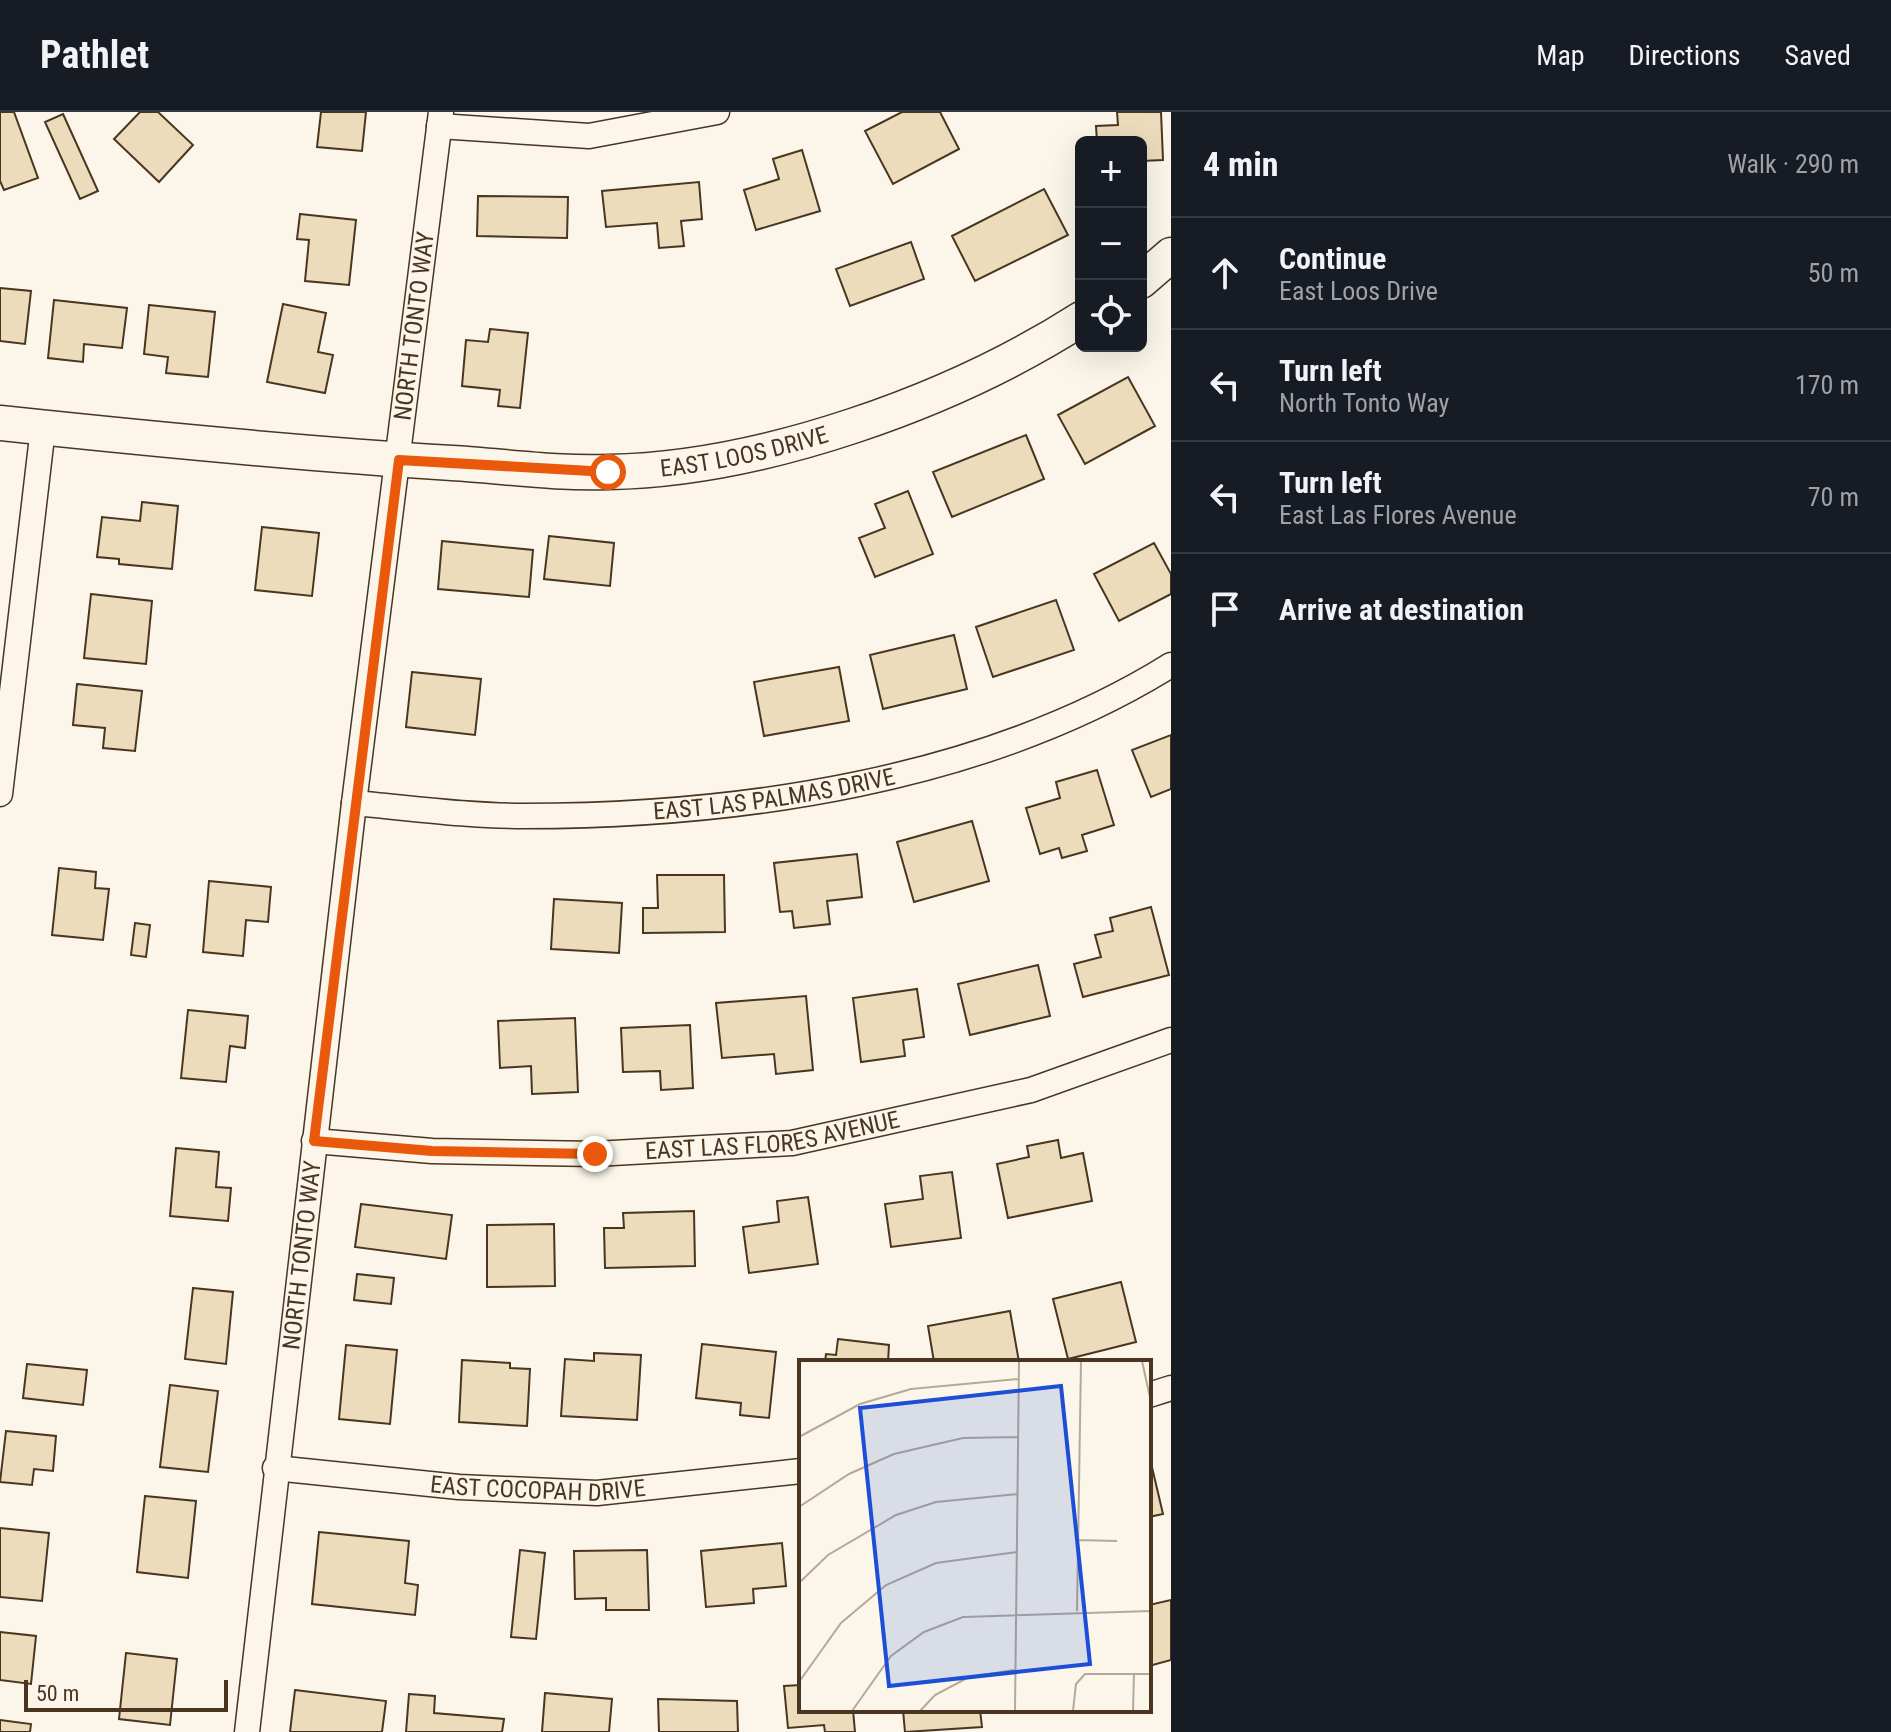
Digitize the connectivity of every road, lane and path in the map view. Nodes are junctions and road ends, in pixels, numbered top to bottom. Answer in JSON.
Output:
{"nodes":[{"id":1,"x":717,"y":112,"type":"edge"},
{"id":2,"x":440,"y":119,"type":"edge"},
{"id":3,"x":1171,"y":255,"type":"edge"},
{"id":4,"x":1142,"y":280,"type":"edge"},
{"id":5,"x":1075,"y":323,"type":"edge"},
{"id":6,"x":0,"y":423,"type":"edge"},
{"id":7,"x":43,"y":428,"type":"junction"},
{"id":8,"x":399,"y":460,"type":"junction"},
{"id":9,"x":1171,"y":665,"type":"edge"},
{"id":10,"x":0,"y":794,"type":"edge"},
{"id":11,"x":354,"y":803,"type":"junction"},
{"id":12,"x":1171,"y":1040,"type":"edge"},
{"id":13,"x":314,"y":1141,"type":"junction"},
{"id":14,"x":1171,"y":1388,"type":"edge"},
{"id":15,"x":1151,"y":1394,"type":"edge"},
{"id":16,"x":275,"y":1468,"type":"junction"},
{"id":17,"x":799,"y":1471,"type":"edge"},
{"id":18,"x":247,"y":1732,"type":"edge"}],
"edges":[{"from":1,"to":2,"type":"street"},
{"from":2,"to":8,"type":"street","name":"NORTH TONTO WAY"},
{"from":3,"to":4,"type":"street"},
{"from":5,"to":8,"type":"street","name":"EAST LOOS DRIVE"},
{"from":6,"to":7,"type":"street","name":"EAST LOOS DRIVE"},
{"from":7,"to":8,"type":"street","name":"EAST LOOS DRIVE"},
{"from":7,"to":10,"type":"street"},
{"from":8,"to":11,"type":"street","name":"NORTH TONTO WAY"},
{"from":9,"to":11,"type":"street","name":"EAST LAS PALMAS DRIVE"},
{"from":11,"to":13,"type":"street","name":"NORTH TONTO WAY"},
{"from":12,"to":13,"type":"street","name":"EAST LAS FLORES AVENUE"},
{"from":13,"to":16,"type":"street","name":"NORTH TONTO WAY"},
{"from":14,"to":15,"type":"street"},
{"from":16,"to":17,"type":"street","name":"EAST COCOPAH DRIVE"},
{"from":16,"to":18,"type":"street","name":"NORTH TONTO WAY"}]}
